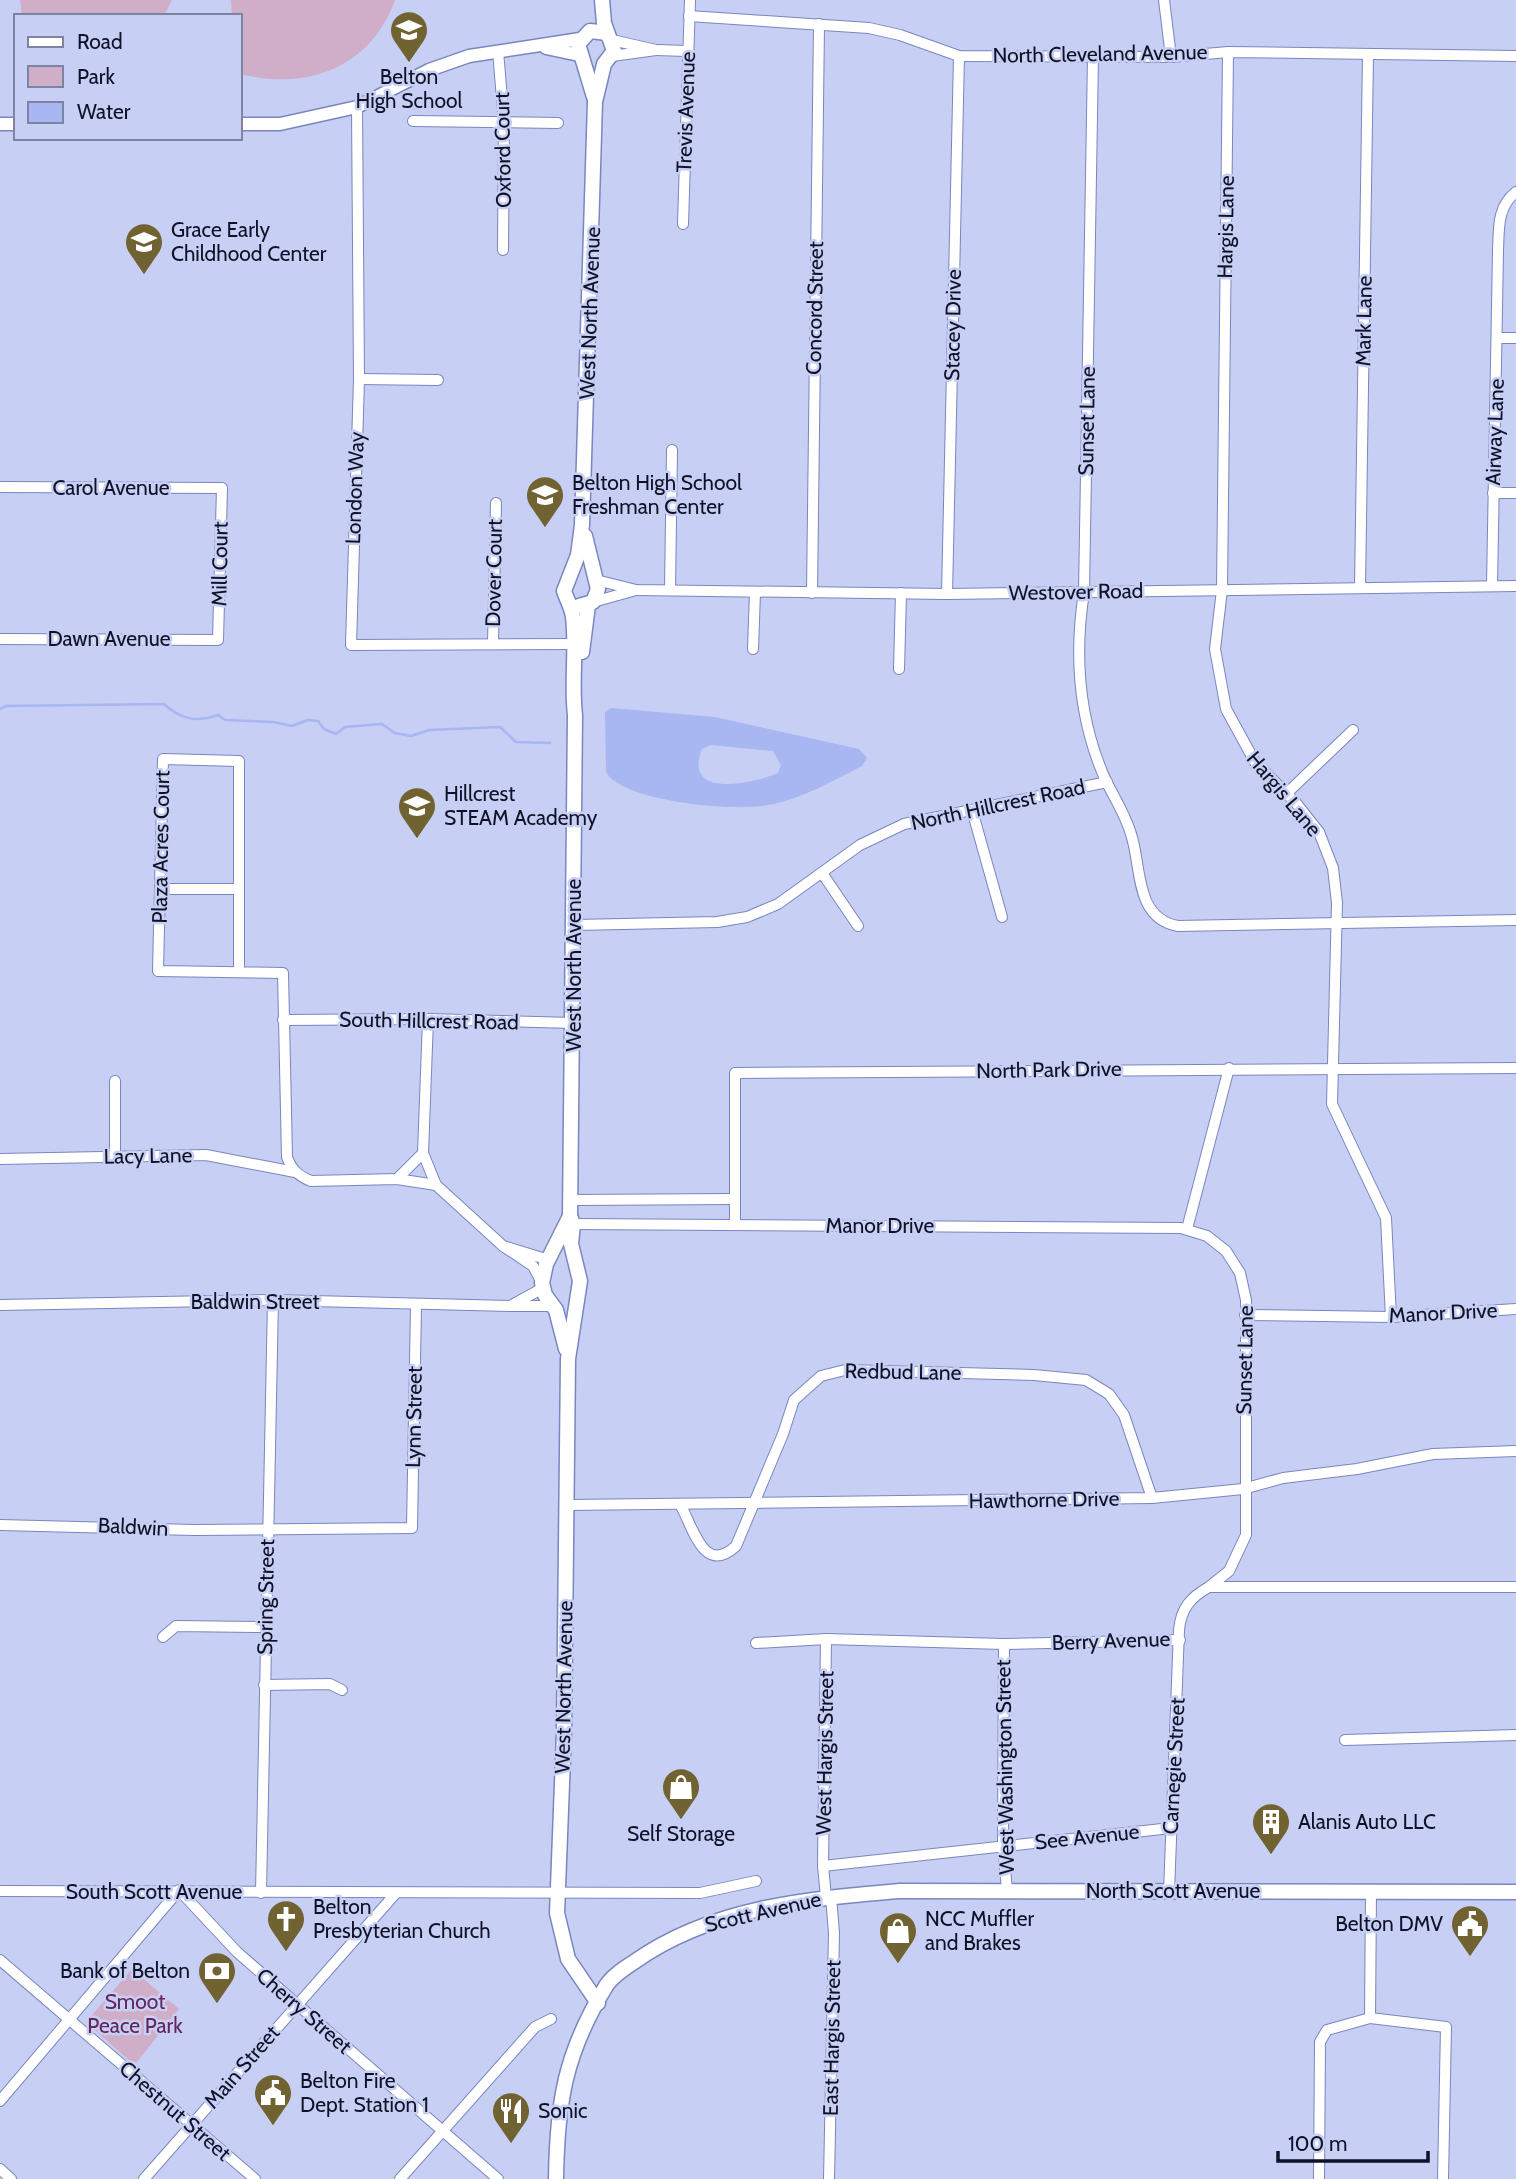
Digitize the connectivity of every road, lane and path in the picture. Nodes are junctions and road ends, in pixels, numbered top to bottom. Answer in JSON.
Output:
{"nodes":[{"id":1,"x":593,"y":0,"type":"edge"},
{"id":2,"x":602,"y":0,"type":"edge"},
{"id":3,"x":690,"y":0,"type":"edge"},
{"id":4,"x":1164,"y":0,"type":"edge"},
{"id":5,"x":689,"y":16,"type":"junction"},
{"id":6,"x":819,"y":24,"type":"junction"},
{"id":7,"x":585,"y":35,"type":"junction"},
{"id":8,"x":609,"y":37,"type":"junction"},
{"id":9,"x":538,"y":47,"type":"junction"},
{"id":10,"x":656,"y":50,"type":"junction"},
{"id":11,"x":498,"y":51,"type":"junction"},
{"id":12,"x":687,"y":51,"type":"junction"},
{"id":13,"x":1228,"y":52,"type":"junction"},
{"id":14,"x":1368,"y":55,"type":"junction"},
{"id":15,"x":959,"y":56,"type":"junction"},
{"id":16,"x":1093,"y":56,"type":"junction"},
{"id":17,"x":1516,"y":56,"type":"edge"},
{"id":18,"x":1171,"y":57,"type":"junction"},
{"id":19,"x":582,"y":59,"type":"junction"},
{"id":20,"x":608,"y":60,"type":"junction"},
{"id":21,"x":595,"y":102,"type":"junction"},
{"id":22,"x":357,"y":107,"type":"junction"},
{"id":23,"x":413,"y":121,"type":"dead end"},
{"id":24,"x":504,"y":123,"type":"junction"},
{"id":25,"x":558,"y":123,"type":"dead end"},
{"id":26,"x":242,"y":124,"type":"edge"},
{"id":27,"x":1513,"y":194,"type":"edge"},
{"id":28,"x":683,"y":224,"type":"dead end"},
{"id":29,"x":503,"y":250,"type":"dead end"},
{"id":30,"x":1498,"y":338,"type":"junction"},
{"id":31,"x":1516,"y":338,"type":"edge"},
{"id":32,"x":359,"y":379,"type":"junction"},
{"id":33,"x":438,"y":380,"type":"dead end"},
{"id":34,"x":672,"y":450,"type":"dead end"},
{"id":35,"x":0,"y":487,"type":"edge"},
{"id":36,"x":222,"y":488,"type":"joint"},
{"id":37,"x":1493,"y":493,"type":"junction"},
{"id":38,"x":1516,"y":493,"type":"edge"},
{"id":39,"x":496,"y":503,"type":"dead end"},
{"id":40,"x":582,"y":525,"type":"junction"},
{"id":41,"x":570,"y":577,"type":"junction"},
{"id":42,"x":596,"y":580,"type":"junction"},
{"id":43,"x":1492,"y":586,"type":"junction"},
{"id":44,"x":1516,"y":586,"type":"edge"},
{"id":45,"x":1360,"y":587,"type":"junction"},
{"id":46,"x":636,"y":590,"type":"junction"},
{"id":47,"x":670,"y":590,"type":"junction"},
{"id":48,"x":1222,"y":590,"type":"junction"},
{"id":49,"x":755,"y":592,"type":"junction"},
{"id":50,"x":1084,"y":592,"type":"junction"},
{"id":51,"x":812,"y":593,"type":"junction"},
{"id":52,"x":901,"y":593,"type":"junction"},
{"id":53,"x":947,"y":594,"type":"junction"},
{"id":54,"x":569,"y":601,"type":"junction"},
{"id":55,"x":590,"y":604,"type":"junction"},
{"id":56,"x":0,"y":639,"type":"edge"},
{"id":57,"x":218,"y":640,"type":"joint"},
{"id":58,"x":493,"y":643,"type":"junction"},
{"id":59,"x":574,"y":644,"type":"junction"},
{"id":60,"x":753,"y":649,"type":"dead end"},
{"id":61,"x":899,"y":669,"type":"dead end"},
{"id":62,"x":575,"y":715,"type":"junction"},
{"id":63,"x":1353,"y":730,"type":"dead end"},
{"id":64,"x":1107,"y":782,"type":"junction"},
{"id":65,"x":1286,"y":794,"type":"junction"},
{"id":66,"x":972,"y":810,"type":"junction"},
{"id":67,"x":822,"y":873,"type":"junction"},
{"id":68,"x":237,"y":888,"type":"junction"},
{"id":69,"x":162,"y":889,"type":"junction"},
{"id":70,"x":1002,"y":916,"type":"dead end"},
{"id":71,"x":1516,"y":920,"type":"edge"},
{"id":72,"x":1335,"y":922,"type":"junction"},
{"id":73,"x":575,"y":925,"type":"junction"},
{"id":74,"x":858,"y":926,"type":"dead end"},
{"id":75,"x":239,"y":971,"type":"junction"},
{"id":76,"x":428,"y":1019,"type":"junction"},
{"id":77,"x":283,"y":1020,"type":"junction"},
{"id":78,"x":574,"y":1023,"type":"junction"},
{"id":79,"x":1331,"y":1067,"type":"junction"},
{"id":80,"x":1516,"y":1068,"type":"edge"},
{"id":81,"x":1229,"y":1069,"type":"junction"},
{"id":82,"x":115,"y":1081,"type":"dead end"},
{"id":83,"x":423,"y":1153,"type":"junction"},
{"id":84,"x":115,"y":1157,"type":"junction"},
{"id":85,"x":0,"y":1158,"type":"edge"},
{"id":86,"x":295,"y":1172,"type":"junction"},
{"id":87,"x":397,"y":1179,"type":"junction"},
{"id":88,"x":436,"y":1185,"type":"junction"},
{"id":89,"x":735,"y":1199,"type":"junction"},
{"id":90,"x":571,"y":1200,"type":"junction"},
{"id":91,"x":572,"y":1220,"type":"junction"},
{"id":92,"x":735,"y":1225,"type":"junction"},
{"id":93,"x":1187,"y":1229,"type":"junction"},
{"id":94,"x":503,"y":1246,"type":"junction"},
{"id":95,"x":551,"y":1258,"type":"junction"},
{"id":96,"x":574,"y":1258,"type":"junction"},
{"id":97,"x":543,"y":1286,"type":"junction"},
{"id":98,"x":272,"y":1300,"type":"junction"},
{"id":99,"x":0,"y":1305,"type":"edge"},
{"id":100,"x":416,"y":1306,"type":"junction"},
{"id":101,"x":510,"y":1306,"type":"junction"},
{"id":102,"x":573,"y":1307,"type":"junction"},
{"id":103,"x":553,"y":1308,"type":"junction"},
{"id":104,"x":1516,"y":1309,"type":"edge"},
{"id":105,"x":1245,"y":1315,"type":"junction"},
{"id":106,"x":1391,"y":1317,"type":"junction"},
{"id":107,"x":568,"y":1359,"type":"junction"},
{"id":108,"x":1516,"y":1451,"type":"edge"},
{"id":109,"x":1243,"y":1489,"type":"junction"},
{"id":110,"x":1152,"y":1498,"type":"junction"},
{"id":111,"x":567,"y":1505,"type":"junction"},
{"id":112,"x":754,"y":1505,"type":"junction"},
{"id":113,"x":681,"y":1506,"type":"junction"},
{"id":114,"x":0,"y":1525,"type":"edge"},
{"id":115,"x":266,"y":1528,"type":"junction"},
{"id":116,"x":412,"y":1528,"type":"joint"},
{"id":117,"x":1209,"y":1587,"type":"junction"},
{"id":118,"x":1516,"y":1587,"type":"edge"},
{"id":119,"x":265,"y":1627,"type":"junction"},
{"id":120,"x":163,"y":1637,"type":"dead end"},
{"id":121,"x":826,"y":1639,"type":"junction"},
{"id":122,"x":1180,"y":1640,"type":"junction"},
{"id":123,"x":756,"y":1643,"type":"dead end"},
{"id":124,"x":1003,"y":1644,"type":"junction"},
{"id":125,"x":264,"y":1685,"type":"junction"},
{"id":126,"x":342,"y":1690,"type":"dead end"},
{"id":127,"x":1516,"y":1735,"type":"edge"},
{"id":128,"x":1345,"y":1740,"type":"dead end"},
{"id":129,"x":1171,"y":1828,"type":"junction"},
{"id":130,"x":1003,"y":1846,"type":"junction"},
{"id":131,"x":823,"y":1866,"type":"junction"},
{"id":132,"x":756,"y":1881,"type":"dead end"},
{"id":133,"x":179,"y":1890,"type":"junction"},
{"id":134,"x":1007,"y":1890,"type":"junction"},
{"id":135,"x":0,"y":1891,"type":"edge"},
{"id":136,"x":559,"y":1891,"type":"junction"},
{"id":137,"x":1371,"y":1891,"type":"junction"},
{"id":138,"x":1169,"y":1892,"type":"junction"},
{"id":139,"x":1516,"y":1892,"type":"edge"},
{"id":140,"x":261,"y":1893,"type":"junction"},
{"id":141,"x":396,"y":1893,"type":"junction"},
{"id":142,"x":829,"y":1897,"type":"junction"},
{"id":143,"x":0,"y":1960,"type":"edge"},
{"id":144,"x":598,"y":2003,"type":"junction"},
{"id":145,"x":297,"y":2005,"type":"junction"},
{"id":146,"x":1370,"y":2018,"type":"junction"},
{"id":147,"x":551,"y":2019,"type":"dead end"},
{"id":148,"x":71,"y":2020,"type":"junction"},
{"id":149,"x":0,"y":2101,"type":"edge"},
{"id":150,"x":192,"y":2125,"type":"junction"},
{"id":151,"x":441,"y":2131,"type":"junction"},
{"id":152,"x":0,"y":2169,"type":"edge"},
{"id":153,"x":252,"y":2178,"type":"edge"},
{"id":154,"x":11,"y":2179,"type":"edge"},
{"id":155,"x":144,"y":2179,"type":"edge"},
{"id":156,"x":400,"y":2179,"type":"edge"},
{"id":157,"x":498,"y":2179,"type":"edge"},
{"id":158,"x":556,"y":2179,"type":"edge"},
{"id":159,"x":829,"y":2179,"type":"edge"},
{"id":160,"x":1319,"y":2179,"type":"edge"},
{"id":161,"x":1443,"y":2179,"type":"edge"}],
"edges":[{"from":1,"to":7,"type":"main road","name":"West North Avenue"},
{"from":2,"to":8,"type":"main road","name":"West North Avenue"},
{"from":3,"to":5,"type":"street","name":"Trevis Avenue"},
{"from":4,"to":18,"type":"street"},
{"from":5,"to":6,"type":"street","name":"North Cleveland Avenue"},
{"from":5,"to":12,"type":"street","name":"Trevis Avenue"},
{"from":6,"to":15,"type":"street","name":"North Cleveland Avenue"},
{"from":6,"to":51,"type":"street","name":"Concord Street"},
{"from":7,"to":8,"type":"main road"},
{"from":7,"to":9,"type":"street"},
{"from":7,"to":19,"type":"main road","name":"West North Avenue"},
{"from":8,"to":10,"type":"street"},
{"from":8,"to":20,"type":"main road","name":"West North Avenue"},
{"from":9,"to":11,"type":"street"},
{"from":9,"to":19,"type":"street"},
{"from":10,"to":12,"type":"street"},
{"from":10,"to":20,"type":"street"},
{"from":11,"to":22,"type":"street"},
{"from":11,"to":24,"type":"street","name":"Oxford Court"},
{"from":12,"to":28,"type":"street","name":"Trevis Avenue"},
{"from":13,"to":14,"type":"street","name":"North Cleveland Avenue"},
{"from":13,"to":18,"type":"street","name":"North Cleveland Avenue"},
{"from":13,"to":48,"type":"street","name":"Hargis Lane"},
{"from":14,"to":17,"type":"street","name":"North Cleveland Avenue"},
{"from":14,"to":45,"type":"street","name":"Mark Lane"},
{"from":15,"to":16,"type":"street","name":"North Cleveland Avenue"},
{"from":15,"to":53,"type":"street","name":"Stacey Drive"},
{"from":16,"to":18,"type":"street","name":"North Cleveland Avenue"},
{"from":16,"to":50,"type":"street","name":"Sunset Lane"},
{"from":19,"to":20,"type":"main road"},
{"from":19,"to":21,"type":"main road","name":"West North Avenue"},
{"from":20,"to":21,"type":"main road","name":"West North Avenue"},
{"from":21,"to":40,"type":"main road","name":"West North Avenue"},
{"from":22,"to":26,"type":"street"},
{"from":22,"to":32,"type":"street","name":"London Way"},
{"from":23,"to":24,"type":"street"},
{"from":24,"to":25,"type":"street"},
{"from":24,"to":29,"type":"street","name":"Oxford Court"},
{"from":27,"to":30,"type":"street","name":"Airway Lane"},
{"from":30,"to":31,"type":"street"},
{"from":30,"to":37,"type":"street","name":"Airway Lane"},
{"from":32,"to":33,"type":"street"},
{"from":32,"to":58,"type":"street","name":"London Way"},
{"from":34,"to":47,"type":"street"},
{"from":35,"to":36,"type":"street","name":"Carol Avenue"},
{"from":36,"to":57,"type":"street","name":"Mill Court"},
{"from":37,"to":38,"type":"street"},
{"from":37,"to":43,"type":"street","name":"Airway Lane"},
{"from":39,"to":58,"type":"street","name":"Dover Court"},
{"from":40,"to":41,"type":"main road","name":"West North Avenue"},
{"from":40,"to":42,"type":"main road","name":"West North Avenue"},
{"from":41,"to":42,"type":"main road"},
{"from":41,"to":54,"type":"main road","name":"West North Avenue"},
{"from":42,"to":46,"type":"street","name":"Westover Road"},
{"from":42,"to":55,"type":"main road","name":"West North Avenue"},
{"from":43,"to":44,"type":"street","name":"Westover Road"},
{"from":43,"to":45,"type":"street","name":"Westover Road"},
{"from":45,"to":48,"type":"street","name":"Westover Road"},
{"from":46,"to":47,"type":"street","name":"Westover Road"},
{"from":46,"to":55,"type":"street","name":"Westover Road"},
{"from":47,"to":49,"type":"street","name":"Westover Road"},
{"from":48,"to":50,"type":"street","name":"Westover Road"},
{"from":48,"to":65,"type":"street","name":"Hargis Lane"},
{"from":49,"to":51,"type":"street","name":"Westover Road"},
{"from":49,"to":60,"type":"street"},
{"from":50,"to":53,"type":"street","name":"Westover Road"},
{"from":50,"to":64,"type":"street","name":"Sunset Lane"},
{"from":51,"to":52,"type":"street","name":"Westover Road"},
{"from":52,"to":53,"type":"street","name":"Westover Road"},
{"from":52,"to":61,"type":"street"},
{"from":54,"to":55,"type":"main road"},
{"from":54,"to":59,"type":"main road","name":"West North Avenue"},
{"from":55,"to":62,"type":"main road","name":"West North Avenue"},
{"from":56,"to":57,"type":"street","name":"Dawn Avenue"},
{"from":58,"to":59,"type":"street","name":"London Way"},
{"from":59,"to":62,"type":"main road","name":"West North Avenue"},
{"from":62,"to":73,"type":"main road","name":"West North Avenue"},
{"from":63,"to":65,"type":"street"},
{"from":64,"to":66,"type":"street","name":"North Hillcrest Road"},
{"from":64,"to":72,"type":"street","name":"North Hillcrest Road"},
{"from":65,"to":72,"type":"street","name":"Hargis Lane"},
{"from":66,"to":67,"type":"street","name":"North Hillcrest Road"},
{"from":66,"to":70,"type":"street"},
{"from":67,"to":73,"type":"street","name":"North Hillcrest Road"},
{"from":67,"to":74,"type":"street"},
{"from":68,"to":69,"type":"street"},
{"from":68,"to":69,"type":"street","name":"Plaza Acres Court"},
{"from":68,"to":75,"type":"street","name":"Plaza Acres Court"},
{"from":69,"to":75,"type":"street","name":"Plaza Acres Court"},
{"from":71,"to":72,"type":"street","name":"North Hillcrest Road"},
{"from":72,"to":79,"type":"street","name":"Hargis Lane"},
{"from":73,"to":78,"type":"main road","name":"West North Avenue"},
{"from":75,"to":77,"type":"street","name":"Plaza Acres Court"},
{"from":76,"to":77,"type":"street","name":"South Hillcrest Road"},
{"from":76,"to":78,"type":"street","name":"South Hillcrest Road"},
{"from":76,"to":83,"type":"street"},
{"from":77,"to":86,"type":"street"},
{"from":78,"to":90,"type":"main road","name":"West North Avenue"},
{"from":79,"to":80,"type":"street","name":"North Park Drive"},
{"from":79,"to":81,"type":"street","name":"North Park Drive"},
{"from":79,"to":106,"type":"street","name":"Hargis Lane"},
{"from":81,"to":89,"type":"street","name":"North Park Drive"},
{"from":81,"to":93,"type":"street"},
{"from":82,"to":84,"type":"street"},
{"from":83,"to":87,"type":"street"},
{"from":83,"to":88,"type":"street"},
{"from":84,"to":85,"type":"street","name":"Lacy Lane"},
{"from":84,"to":86,"type":"street","name":"Lacy Lane"},
{"from":86,"to":87,"type":"street","name":"Lacy Lane"},
{"from":87,"to":88,"type":"street","name":"Lacy Lane"},
{"from":88,"to":94,"type":"street"},
{"from":89,"to":90,"type":"street"},
{"from":89,"to":92,"type":"street","name":"North Park Drive"},
{"from":90,"to":91,"type":"main road","name":"West North Avenue"},
{"from":91,"to":92,"type":"street","name":"Manor Drive"},
{"from":91,"to":95,"type":"main road","name":"West North Avenue"},
{"from":91,"to":96,"type":"main road","name":"West North Avenue"},
{"from":92,"to":93,"type":"street","name":"Manor Drive"},
{"from":93,"to":105,"type":"street","name":"Sunset Lane"},
{"from":94,"to":95,"type":"street"},
{"from":94,"to":97,"type":"street"},
{"from":95,"to":96,"type":"main road"},
{"from":95,"to":97,"type":"main road","name":"West North Avenue"},
{"from":96,"to":102,"type":"main road","name":"West North Avenue"},
{"from":97,"to":101,"type":"street","name":"Baldwin Street"},
{"from":97,"to":103,"type":"main road","name":"West North Avenue"},
{"from":98,"to":99,"type":"street","name":"Baldwin Street"},
{"from":98,"to":100,"type":"street","name":"Baldwin Street"},
{"from":98,"to":115,"type":"street","name":"Spring Street"},
{"from":100,"to":101,"type":"street","name":"Baldwin Street"},
{"from":100,"to":116,"type":"street","name":"Lynn Street"},
{"from":101,"to":103,"type":"street","name":"Baldwin Street"},
{"from":102,"to":103,"type":"main road"},
{"from":102,"to":107,"type":"main road","name":"West North Avenue"},
{"from":103,"to":107,"type":"main road","name":"West North Avenue"},
{"from":104,"to":106,"type":"street","name":"Manor Drive"},
{"from":105,"to":106,"type":"street","name":"Manor Drive"},
{"from":105,"to":109,"type":"street","name":"Sunset Lane"},
{"from":107,"to":111,"type":"main road","name":"West North Avenue"},
{"from":108,"to":109,"type":"street","name":"Hawthorne Drive"},
{"from":109,"to":110,"type":"street","name":"Hawthorne Drive"},
{"from":109,"to":117,"type":"street","name":"Sunset Lane"},
{"from":110,"to":112,"type":"street","name":"Hawthorne Drive"},
{"from":110,"to":112,"type":"street","name":"Redbud Lane"},
{"from":111,"to":113,"type":"street","name":"Hawthorne Drive"},
{"from":111,"to":136,"type":"main road","name":"West North Avenue"},
{"from":112,"to":113,"type":"street","name":"Hawthorne Drive"},
{"from":112,"to":113,"type":"street","name":"Redbud Lane"},
{"from":114,"to":115,"type":"street","name":"Baldwin"},
{"from":115,"to":116,"type":"street","name":"Baldwin"},
{"from":115,"to":119,"type":"street","name":"Spring Street"},
{"from":117,"to":118,"type":"street"},
{"from":117,"to":122,"type":"street","name":"Berry Avenue"},
{"from":119,"to":120,"type":"street"},
{"from":119,"to":125,"type":"street","name":"Spring Street"},
{"from":121,"to":123,"type":"street","name":"Berry Avenue"},
{"from":121,"to":124,"type":"street","name":"Berry Avenue"},
{"from":121,"to":131,"type":"street","name":"West Hargis Street"},
{"from":122,"to":124,"type":"street","name":"Berry Avenue"},
{"from":122,"to":129,"type":"street","name":"Carnegie Street"},
{"from":124,"to":130,"type":"street","name":"West Washington Street"},
{"from":125,"to":126,"type":"street"},
{"from":125,"to":140,"type":"street","name":"Spring Street"},
{"from":127,"to":128,"type":"street"},
{"from":129,"to":130,"type":"street","name":"See Avenue"},
{"from":129,"to":138,"type":"street","name":"Carnegie Street"},
{"from":130,"to":131,"type":"street","name":"See Avenue"},
{"from":130,"to":134,"type":"street","name":"West Washington Street"},
{"from":131,"to":142,"type":"street","name":"West Hargis Street"},
{"from":132,"to":136,"type":"street"},
{"from":133,"to":135,"type":"street","name":"South Scott Avenue"},
{"from":133,"to":140,"type":"street","name":"South Scott Avenue"},
{"from":133,"to":145,"type":"street","name":"Cherry Street"},
{"from":133,"to":148,"type":"street"},
{"from":134,"to":138,"type":"main road","name":"North Scott Avenue"},
{"from":134,"to":142,"type":"main road","name":"North Scott Avenue"},
{"from":136,"to":141,"type":"street","name":"South Scott Avenue"},
{"from":136,"to":144,"type":"main road","name":"West North Avenue"},
{"from":137,"to":138,"type":"main road","name":"North Scott Avenue"},
{"from":137,"to":139,"type":"main road","name":"North Scott Avenue"},
{"from":137,"to":146,"type":"street"},
{"from":140,"to":141,"type":"street","name":"South Scott Avenue"},
{"from":141,"to":145,"type":"street","name":"Main Street"},
{"from":142,"to":144,"type":"main road","name":"Scott Avenue"},
{"from":142,"to":159,"type":"street","name":"East Hargis Street"},
{"from":143,"to":148,"type":"street","name":"Chestnut Street"},
{"from":144,"to":158,"type":"main road","name":"Scott Avenue"},
{"from":145,"to":150,"type":"street","name":"Main Street"},
{"from":145,"to":151,"type":"street","name":"Cherry Street"},
{"from":146,"to":160,"type":"street"},
{"from":146,"to":161,"type":"street"},
{"from":147,"to":151,"type":"street"},
{"from":148,"to":149,"type":"street"},
{"from":148,"to":150,"type":"street","name":"Chestnut Street"},
{"from":150,"to":153,"type":"street","name":"Chestnut Street"},
{"from":150,"to":155,"type":"street","name":"Main Street"},
{"from":151,"to":156,"type":"street"},
{"from":151,"to":157,"type":"street","name":"Cherry Street"},
{"from":152,"to":154,"type":"street"}]}
